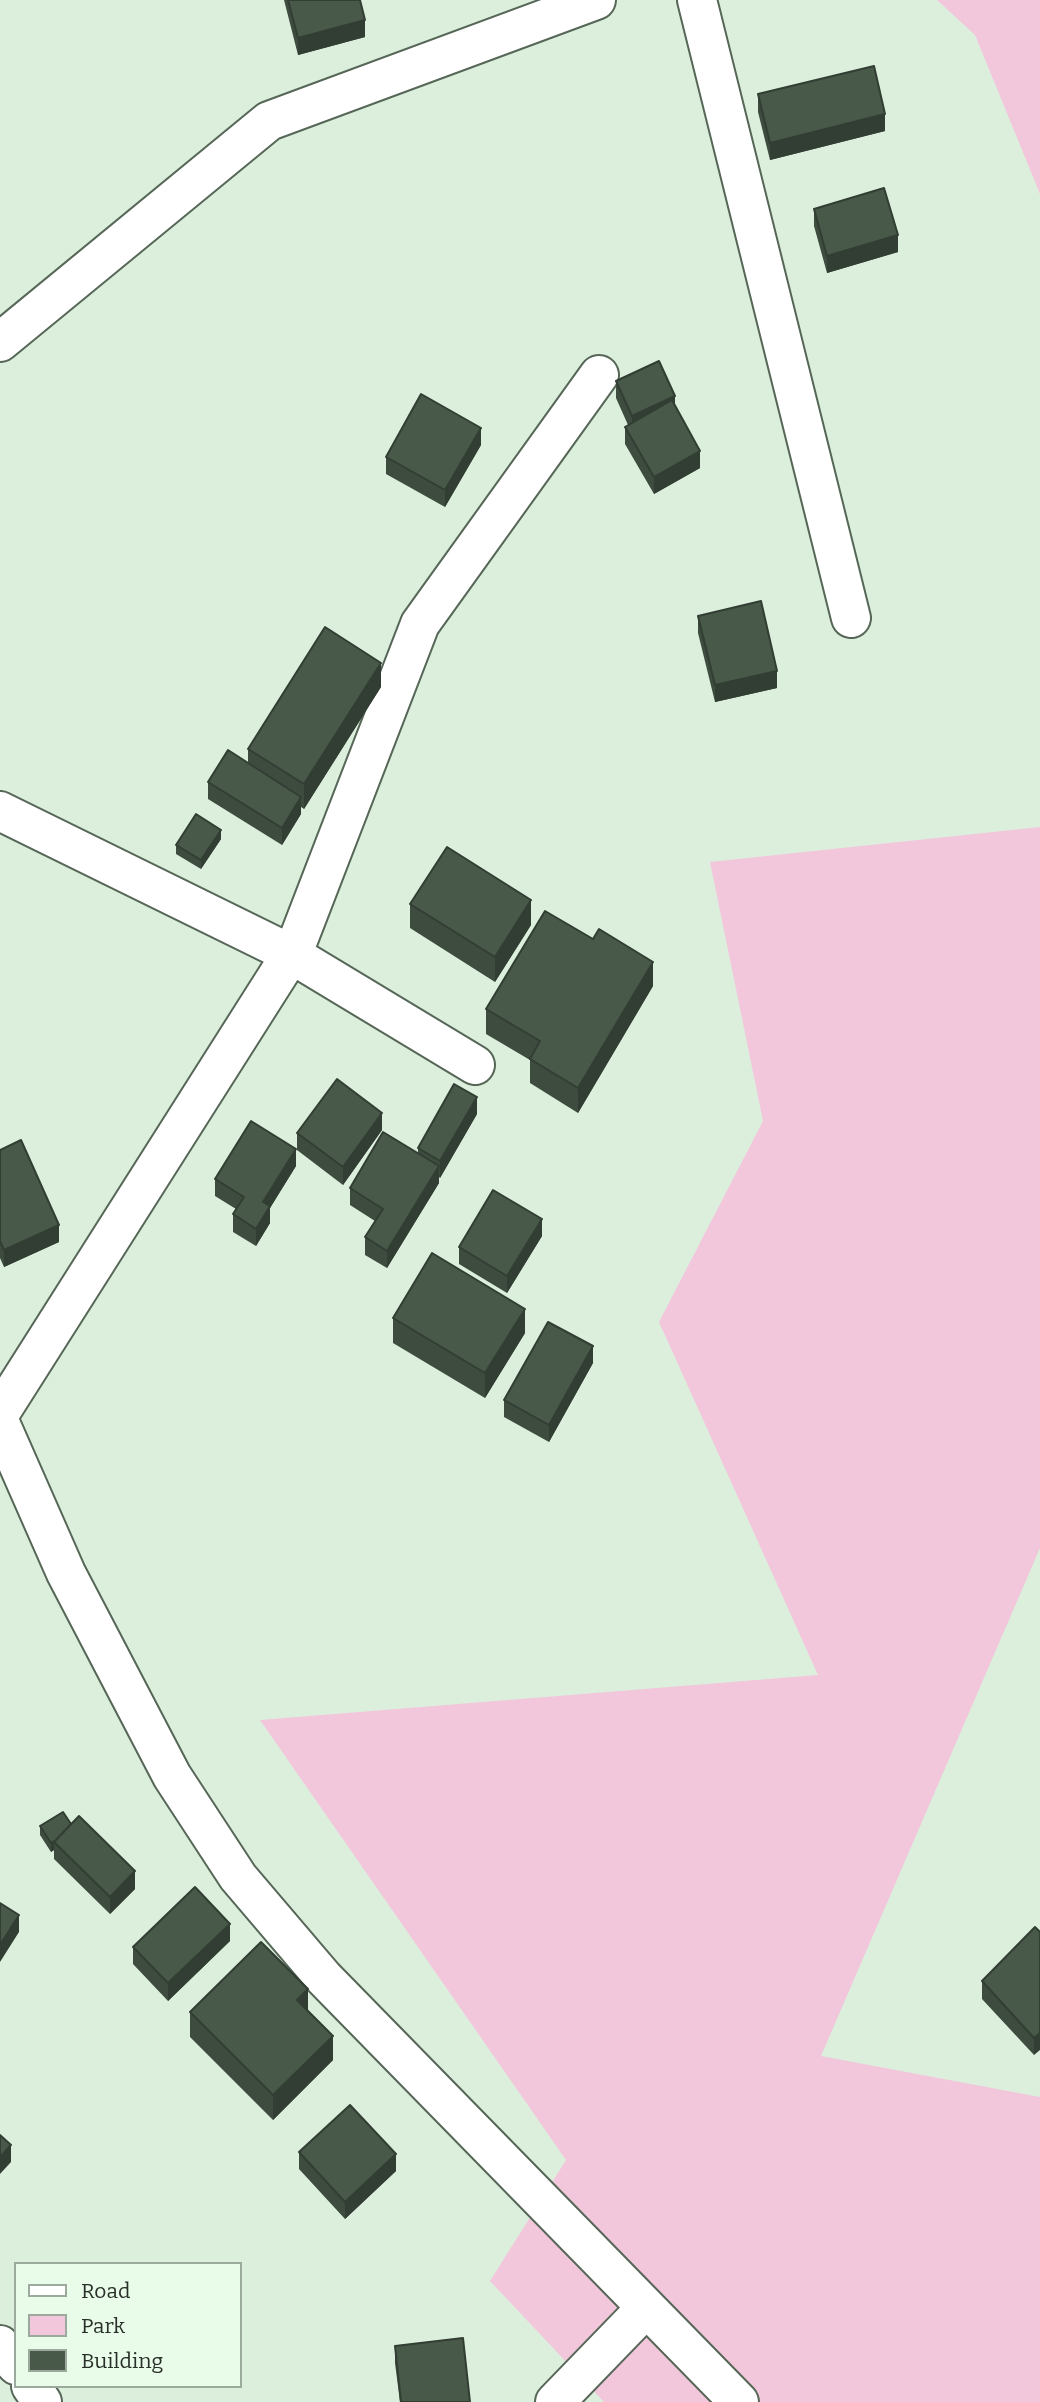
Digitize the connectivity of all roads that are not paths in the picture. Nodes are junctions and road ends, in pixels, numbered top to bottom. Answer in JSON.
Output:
{"nodes":[{"id":1,"x":596,"y":0,"type":"edge"},
{"id":2,"x":697,"y":0,"type":"edge"},
{"id":3,"x":0,"y":342,"type":"edge"},
{"id":4,"x":599,"y":375,"type":"dead end"},
{"id":5,"x":851,"y":618,"type":"dead end"},
{"id":6,"x":0,"y":811,"type":"edge"},
{"id":7,"x":291,"y":954,"type":"junction"},
{"id":8,"x":475,"y":1065,"type":"dead end"},
{"id":9,"x":0,"y":1413,"type":"edge"},
{"id":10,"x":0,"y":1423,"type":"edge"},
{"id":11,"x":646,"y":2308,"type":"junction"},
{"id":12,"x":0,"y":2345,"type":"edge"},
{"id":13,"x":14,"y":2362,"type":"edge"},
{"id":14,"x":555,"y":2402,"type":"edge"},
{"id":15,"x":739,"y":2402,"type":"edge"}],
"edges":[{"from":1,"to":3,"type":"street"},
{"from":2,"to":5,"type":"street"},
{"from":4,"to":7,"type":"street"},
{"from":6,"to":7,"type":"street"},
{"from":7,"to":8,"type":"street"},
{"from":7,"to":9,"type":"street"},
{"from":10,"to":11,"type":"street"},
{"from":11,"to":14,"type":"street"},
{"from":11,"to":15,"type":"street"},
{"from":12,"to":13,"type":"street"}]}
